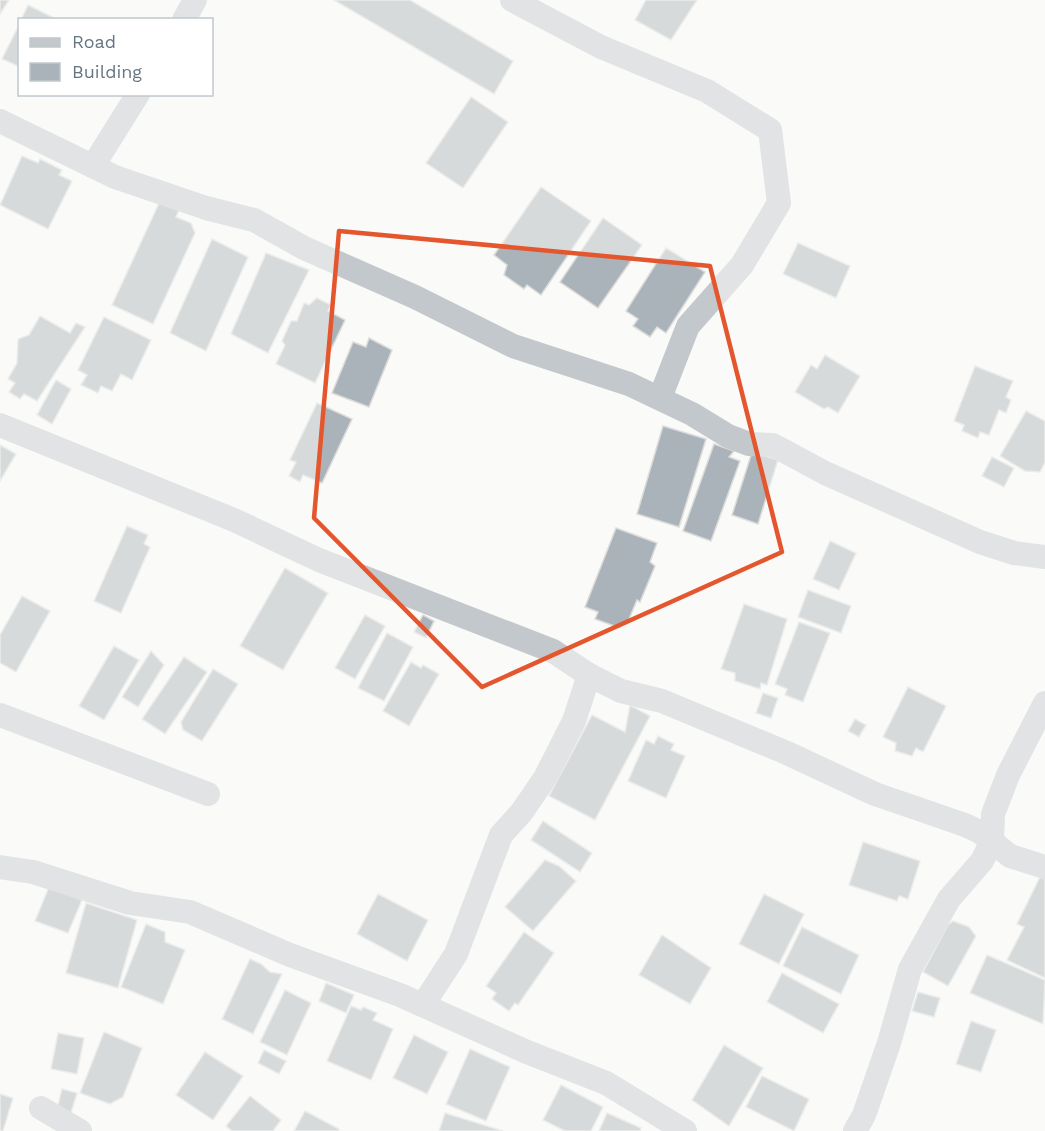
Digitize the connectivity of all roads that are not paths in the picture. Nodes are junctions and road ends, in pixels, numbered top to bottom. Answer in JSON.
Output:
{"nodes":[{"id":1,"x":195,"y":0,"type":"edge"},
{"id":2,"x":512,"y":0,"type":"edge"},
{"id":3,"x":185,"y":18,"type":"edge"},
{"id":4,"x":137,"y":96,"type":"edge"},
{"id":5,"x":0,"y":121,"type":"edge"},
{"id":6,"x":93,"y":166,"type":"junction"},
{"id":7,"x":660,"y":398,"type":"junction"},
{"id":8,"x":0,"y":425,"type":"edge"},
{"id":9,"x":1045,"y":557,"type":"edge"},
{"id":10,"x":589,"y":675,"type":"junction"},
{"id":11,"x":1045,"y":704,"type":"edge"},
{"id":12,"x":0,"y":715,"type":"edge"},
{"id":13,"x":208,"y":794,"type":"dead end"},
{"id":14,"x":992,"y":841,"type":"junction"},
{"id":15,"x":0,"y":867,"type":"edge"},
{"id":16,"x":1045,"y":867,"type":"edge"},
{"id":17,"x":423,"y":1005,"type":"junction"},
{"id":18,"x":41,"y":1108,"type":"dead end"},
{"id":19,"x":80,"y":1131,"type":"edge"},
{"id":20,"x":685,"y":1131,"type":"edge"},
{"id":21,"x":855,"y":1131,"type":"edge"}],
"edges":[{"from":1,"to":3,"type":"street"},
{"from":2,"to":7,"type":"street"},
{"from":4,"to":6,"type":"street"},
{"from":5,"to":6,"type":"street"},
{"from":6,"to":7,"type":"street"},
{"from":7,"to":9,"type":"street"},
{"from":8,"to":10,"type":"street"},
{"from":10,"to":14,"type":"street"},
{"from":10,"to":17,"type":"street"},
{"from":11,"to":14,"type":"street"},
{"from":12,"to":13,"type":"street"},
{"from":14,"to":16,"type":"street"},
{"from":14,"to":21,"type":"street"},
{"from":15,"to":17,"type":"street"},
{"from":17,"to":20,"type":"street"},
{"from":18,"to":19,"type":"street"}]}
